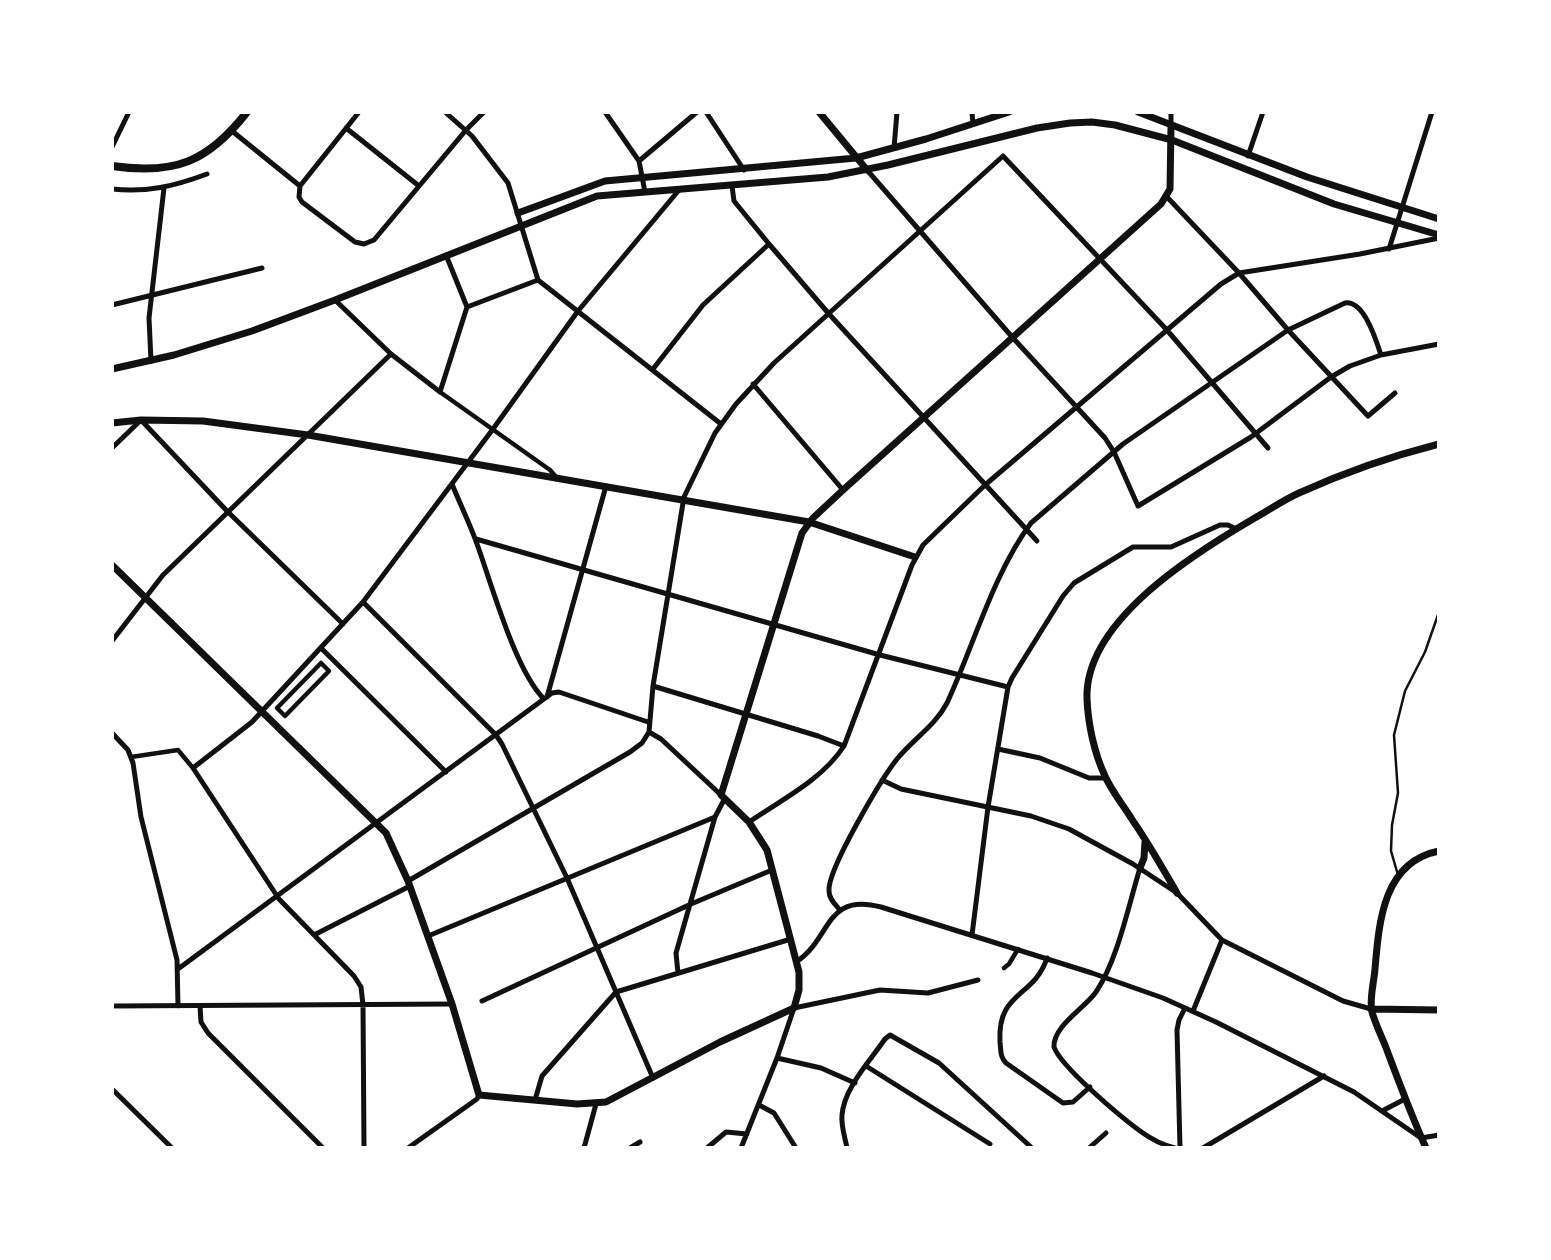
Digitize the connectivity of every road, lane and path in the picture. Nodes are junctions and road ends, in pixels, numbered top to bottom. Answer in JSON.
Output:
{"nodes":[{"id":1,"x":129,"y":112,"type":"edge"},
{"id":2,"x":247,"y":112,"type":"edge"},
{"id":3,"x":359,"y":112,"type":"edge"},
{"id":4,"x":445,"y":112,"type":"edge"},
{"id":5,"x":484,"y":112,"type":"edge"},
{"id":6,"x":605,"y":112,"type":"edge"},
{"id":7,"x":697,"y":112,"type":"edge"},
{"id":8,"x":706,"y":112,"type":"edge"},
{"id":9,"x":819,"y":112,"type":"edge"},
{"id":10,"x":897,"y":112,"type":"edge"},
{"id":11,"x":972,"y":112,"type":"edge"},
{"id":12,"x":1009,"y":112,"type":"edge"},
{"id":13,"x":1138,"y":112,"type":"edge"},
{"id":14,"x":1171,"y":112,"type":"edge"},
{"id":15,"x":1263,"y":112,"type":"edge"},
{"id":16,"x":1432,"y":112,"type":"edge"},
{"id":17,"x":973,"y":124,"type":"junction"},
{"id":18,"x":1171,"y":126,"type":"junction"},
{"id":19,"x":346,"y":128,"type":"junction"},
{"id":20,"x":466,"y":130,"type":"junction"},
{"id":21,"x":232,"y":131,"type":"junction"},
{"id":22,"x":1172,"y":140,"type":"junction"},
{"id":23,"x":112,"y":147,"type":"edge"},
{"id":24,"x":894,"y":148,"type":"junction"},
{"id":25,"x":1248,"y":156,"type":"junction"},
{"id":26,"x":856,"y":158,"type":"junction"},
{"id":27,"x":639,"y":161,"type":"junction"},
{"id":28,"x":112,"y":166,"type":"edge"},
{"id":29,"x":744,"y":170,"type":"junction"},
{"id":30,"x":867,"y":170,"type":"junction"},
{"id":31,"x":207,"y":174,"type":"dead end"},
{"id":32,"x":643,"y":178,"type":"junction"},
{"id":33,"x":300,"y":186,"type":"junction"},
{"id":34,"x":419,"y":186,"type":"junction"},
{"id":35,"x":733,"y":186,"type":"junction"},
{"id":36,"x":164,"y":188,"type":"junction"},
{"id":37,"x":112,"y":189,"type":"edge"},
{"id":38,"x":679,"y":190,"type":"junction"},
{"id":39,"x":645,"y":192,"type":"junction"},
{"id":40,"x":1167,"y":197,"type":"junction"},
{"id":41,"x":1401,"y":208,"type":"junction"},
{"id":42,"x":518,"y":213,"type":"junction"},
{"id":43,"x":1439,"y":219,"type":"edge"},
{"id":44,"x":1396,"y":224,"type":"junction"},
{"id":45,"x":521,"y":225,"type":"junction"},
{"id":46,"x":919,"y":232,"type":"junction"},
{"id":47,"x":1439,"y":237,"type":"edge"},
{"id":48,"x":769,"y":244,"type":"junction"},
{"id":49,"x":1389,"y":249,"type":"junction"},
{"id":50,"x":446,"y":256,"type":"junction"},
{"id":51,"x":1100,"y":260,"type":"junction"},
{"id":52,"x":262,"y":268,"type":"dead end"},
{"id":53,"x":1240,"y":273,"type":"junction"},
{"id":54,"x":538,"y":281,"type":"junction"},
{"id":55,"x":152,"y":296,"type":"junction"},
{"id":56,"x":335,"y":300,"type":"junction"},
{"id":57,"x":112,"y":305,"type":"edge"},
{"id":58,"x":467,"y":307,"type":"junction"},
{"id":59,"x":578,"y":311,"type":"junction"},
{"id":60,"x":829,"y":314,"type":"junction"},
{"id":61,"x":1166,"y":329,"type":"junction"},
{"id":62,"x":1288,"y":330,"type":"junction"},
{"id":63,"x":1013,"y":338,"type":"junction"},
{"id":64,"x":1439,"y":344,"type":"edge"},
{"id":65,"x":391,"y":354,"type":"junction"},
{"id":66,"x":1381,"y":355,"type":"junction"},
{"id":67,"x":151,"y":361,"type":"junction"},
{"id":68,"x":112,"y":369,"type":"edge"},
{"id":69,"x":653,"y":369,"type":"junction"},
{"id":70,"x":1331,"y":377,"type":"junction"},
{"id":71,"x":1212,"y":382,"type":"junction"},
{"id":72,"x":753,"y":384,"type":"junction"},
{"id":73,"x":440,"y":391,"type":"junction"},
{"id":74,"x":1395,"y":393,"type":"dead end"},
{"id":75,"x":1076,"y":407,"type":"junction"},
{"id":76,"x":925,"y":417,"type":"junction"},
{"id":77,"x":141,"y":420,"type":"junction"},
{"id":78,"x":112,"y":423,"type":"edge"},
{"id":79,"x":721,"y":424,"type":"junction"},
{"id":80,"x":493,"y":429,"type":"junction"},
{"id":81,"x":1257,"y":433,"type":"junction"},
{"id":82,"x":308,"y":435,"type":"junction"},
{"id":83,"x":1439,"y":444,"type":"edge"},
{"id":84,"x":112,"y":448,"type":"edge"},
{"id":85,"x":1268,"y":448,"type":"dead end"},
{"id":86,"x":1114,"y":452,"type":"junction"},
{"id":87,"x":468,"y":462,"type":"junction"},
{"id":88,"x":557,"y":478,"type":"junction"},
{"id":89,"x":452,"y":484,"type":"junction"},
{"id":90,"x":985,"y":485,"type":"junction"},
{"id":91,"x":606,"y":486,"type":"junction"},
{"id":92,"x":843,"y":490,"type":"junction"},
{"id":93,"x":683,"y":500,"type":"junction"},
{"id":94,"x":227,"y":511,"type":"junction"},
{"id":95,"x":809,"y":522,"type":"junction"},
{"id":96,"x":1236,"y":529,"type":"junction"},
{"id":97,"x":1026,"y":530,"type":"junction"},
{"id":98,"x":476,"y":540,"type":"junction"},
{"id":99,"x":1037,"y":541,"type":"dead end"},
{"id":100,"x":915,"y":557,"type":"junction"},
{"id":101,"x":112,"y":565,"type":"edge"},
{"id":102,"x":583,"y":570,"type":"junction"},
{"id":103,"x":667,"y":594,"type":"junction"},
{"id":104,"x":145,"y":598,"type":"junction"},
{"id":105,"x":363,"y":602,"type":"junction"},
{"id":106,"x":1439,"y":612,"type":"edge"},
{"id":107,"x":343,"y":624,"type":"junction"},
{"id":108,"x":772,"y":624,"type":"junction"},
{"id":109,"x":112,"y":641,"type":"edge"},
{"id":110,"x":321,"y":648,"type":"junction"},
{"id":111,"x":880,"y":655,"type":"junction"},
{"id":112,"x":321,"y":663,"type":"joint"},
{"id":113,"x":958,"y":674,"type":"junction"},
{"id":114,"x":653,"y":686,"type":"junction"},
{"id":115,"x":1008,"y":687,"type":"junction"},
{"id":116,"x":545,"y":698,"type":"junction"},
{"id":117,"x":263,"y":712,"type":"junction"},
{"id":118,"x":745,"y":713,"type":"junction"},
{"id":119,"x":648,"y":722,"type":"junction"},
{"id":120,"x":649,"y":732,"type":"junction"},
{"id":121,"x":112,"y":733,"type":"edge"},
{"id":122,"x":496,"y":735,"type":"junction"},
{"id":123,"x":844,"y":747,"type":"junction"},
{"id":124,"x":998,"y":749,"type":"junction"},
{"id":125,"x":131,"y":757,"type":"junction"},
{"id":126,"x":193,"y":768,"type":"junction"},
{"id":127,"x":446,"y":772,"type":"junction"},
{"id":128,"x":1105,"y":778,"type":"junction"},
{"id":129,"x":882,"y":780,"type":"junction"},
{"id":130,"x":723,"y":796,"type":"junction"},
{"id":131,"x":988,"y":807,"type":"junction"},
{"id":132,"x":533,"y":809,"type":"junction"},
{"id":133,"x":715,"y":817,"type":"junction"},
{"id":134,"x":749,"y":822,"type":"junction"},
{"id":135,"x":377,"y":823,"type":"junction"},
{"id":136,"x":1144,"y":838,"type":"junction"},
{"id":137,"x":1439,"y":851,"type":"edge"},
{"id":138,"x":1140,"y":868,"type":"junction"},
{"id":139,"x":772,"y":870,"type":"junction"},
{"id":140,"x":1398,"y":875,"type":"junction"},
{"id":141,"x":567,"y":878,"type":"junction"},
{"id":142,"x":409,"y":883,"type":"junction"},
{"id":143,"x":1177,"y":893,"type":"junction"},
{"id":144,"x":276,"y":895,"type":"junction"},
{"id":145,"x":691,"y":904,"type":"junction"},
{"id":146,"x":839,"y":909,"type":"junction"},
{"id":147,"x":314,"y":935,"type":"junction"},
{"id":148,"x":972,"y":935,"type":"junction"},
{"id":149,"x":428,"y":936,"type":"junction"},
{"id":150,"x":791,"y":939,"type":"junction"},
{"id":151,"x":1222,"y":940,"type":"junction"},
{"id":152,"x":596,"y":948,"type":"junction"},
{"id":153,"x":1018,"y":949,"type":"junction"},
{"id":154,"x":1047,"y":958,"type":"junction"},
{"id":155,"x":796,"y":962,"type":"junction"},
{"id":156,"x":1004,"y":968,"type":"dead end"},
{"id":157,"x":178,"y":969,"type":"junction"},
{"id":158,"x":678,"y":973,"type":"junction"},
{"id":159,"x":1105,"y":977,"type":"junction"},
{"id":160,"x":978,"y":980,"type":"dead end"},
{"id":161,"x":615,"y":992,"type":"junction"},
{"id":162,"x":482,"y":1001,"type":"dead end"},
{"id":163,"x":452,"y":1004,"type":"junction"},
{"id":164,"x":363,"y":1005,"type":"junction"},
{"id":165,"x":112,"y":1006,"type":"edge"},
{"id":166,"x":178,"y":1006,"type":"junction"},
{"id":167,"x":200,"y":1006,"type":"junction"},
{"id":168,"x":794,"y":1008,"type":"junction"},
{"id":169,"x":1185,"y":1008,"type":"junction"},
{"id":170,"x":1371,"y":1009,"type":"junction"},
{"id":171,"x":464,"y":1010,"type":"dead end"},
{"id":172,"x":1439,"y":1010,"type":"edge"},
{"id":173,"x":1193,"y":1011,"type":"junction"},
{"id":174,"x":455,"y":1014,"type":"junction"},
{"id":175,"x":777,"y":1058,"type":"junction"},
{"id":176,"x":866,"y":1066,"type":"junction"},
{"id":177,"x":1324,"y":1076,"type":"junction"},
{"id":178,"x":653,"y":1078,"type":"junction"},
{"id":179,"x":855,"y":1083,"type":"junction"},
{"id":180,"x":1090,"y":1087,"type":"junction"},
{"id":181,"x":112,"y":1089,"type":"edge"},
{"id":182,"x":479,"y":1094,"type":"junction"},
{"id":183,"x":1405,"y":1099,"type":"junction"},
{"id":184,"x":535,"y":1100,"type":"junction"},
{"id":185,"x":596,"y":1104,"type":"junction"},
{"id":186,"x":759,"y":1105,"type":"junction"},
{"id":187,"x":1382,"y":1111,"type":"junction"},
{"id":188,"x":1106,"y":1133,"type":"dead end"},
{"id":189,"x":747,"y":1134,"type":"junction"},
{"id":190,"x":1439,"y":1135,"type":"edge"},
{"id":191,"x":1421,"y":1138,"type":"junction"},
{"id":192,"x":640,"y":1142,"type":"dead end"},
{"id":193,"x":990,"y":1144,"type":"dead end"},
{"id":194,"x":172,"y":1148,"type":"edge"},
{"id":195,"x":323,"y":1148,"type":"edge"},
{"id":196,"x":364,"y":1148,"type":"edge"},
{"id":197,"x":408,"y":1148,"type":"edge"},
{"id":198,"x":584,"y":1148,"type":"edge"},
{"id":199,"x":630,"y":1148,"type":"edge"},
{"id":200,"x":707,"y":1148,"type":"edge"},
{"id":201,"x":741,"y":1148,"type":"edge"},
{"id":202,"x":796,"y":1148,"type":"edge"},
{"id":203,"x":847,"y":1148,"type":"edge"},
{"id":204,"x":1032,"y":1148,"type":"edge"},
{"id":205,"x":1089,"y":1148,"type":"edge"},
{"id":206,"x":1175,"y":1148,"type":"edge"},
{"id":207,"x":1180,"y":1148,"type":"edge"},
{"id":208,"x":1203,"y":1148,"type":"edge"},
{"id":209,"x":1426,"y":1148,"type":"edge"}],
"edges":[{"from":1,"to":23,"type":"street"},
{"from":2,"to":21,"type":"main road"},
{"from":3,"to":19,"type":"street"},
{"from":4,"to":20,"type":"street"},
{"from":5,"to":20,"type":"street"},
{"from":6,"to":27,"type":"street"},
{"from":7,"to":27,"type":"street"},
{"from":8,"to":29,"type":"street"},
{"from":9,"to":26,"type":"street"},
{"from":10,"to":24,"type":"street"},
{"from":11,"to":17,"type":"street"},
{"from":12,"to":17,"type":"street"},
{"from":13,"to":18,"type":"street"},
{"from":14,"to":18,"type":"street"},
{"from":15,"to":25,"type":"street"},
{"from":16,"to":41,"type":"street"},
{"from":17,"to":24,"type":"street"},
{"from":18,"to":22,"type":"street"},
{"from":18,"to":25,"type":"street"},
{"from":19,"to":33,"type":"street"},
{"from":19,"to":34,"type":"street"},
{"from":20,"to":34,"type":"street"},
{"from":20,"to":42,"type":"street"},
{"from":21,"to":28,"type":"main road"},
{"from":21,"to":33,"type":"street"},
{"from":22,"to":30,"type":"street"},
{"from":22,"to":40,"type":"street"},
{"from":22,"to":44,"type":"street"},
{"from":24,"to":26,"type":"street"},
{"from":25,"to":41,"type":"street"},
{"from":26,"to":29,"type":"street"},
{"from":26,"to":30,"type":"street"},
{"from":27,"to":32,"type":"street"},
{"from":29,"to":32,"type":"street"},
{"from":30,"to":35,"type":"street"},
{"from":30,"to":46,"type":"street"},
{"from":31,"to":36,"type":"street"},
{"from":32,"to":39,"type":"street"},
{"from":32,"to":42,"type":"street"},
{"from":33,"to":34,"type":"street"},
{"from":35,"to":38,"type":"street"},
{"from":35,"to":48,"type":"street"},
{"from":36,"to":37,"type":"street"},
{"from":36,"to":55,"type":"street"},
{"from":38,"to":39,"type":"street"},
{"from":38,"to":59,"type":"street"},
{"from":39,"to":45,"type":"street"},
{"from":40,"to":51,"type":"street"},
{"from":40,"to":53,"type":"street"},
{"from":41,"to":43,"type":"street"},
{"from":41,"to":44,"type":"street"},
{"from":42,"to":45,"type":"street"},
{"from":44,"to":47,"type":"street"},
{"from":44,"to":49,"type":"street"},
{"from":45,"to":50,"type":"street"},
{"from":45,"to":54,"type":"street"},
{"from":46,"to":51,"type":"street"},
{"from":46,"to":60,"type":"street"},
{"from":46,"to":63,"type":"street"},
{"from":47,"to":49,"type":"street"},
{"from":48,"to":60,"type":"street"},
{"from":48,"to":69,"type":"street"},
{"from":49,"to":53,"type":"street"},
{"from":50,"to":56,"type":"street"},
{"from":50,"to":58,"type":"street"},
{"from":51,"to":61,"type":"street"},
{"from":51,"to":63,"type":"street"},
{"from":52,"to":55,"type":"street"},
{"from":53,"to":61,"type":"street"},
{"from":53,"to":62,"type":"street"},
{"from":54,"to":58,"type":"street"},
{"from":54,"to":59,"type":"street"},
{"from":55,"to":57,"type":"street"},
{"from":55,"to":67,"type":"street"},
{"from":56,"to":65,"type":"street"},
{"from":56,"to":67,"type":"street"},
{"from":58,"to":73,"type":"street"},
{"from":59,"to":69,"type":"street"},
{"from":59,"to":80,"type":"street"},
{"from":60,"to":72,"type":"street"},
{"from":60,"to":76,"type":"street"},
{"from":61,"to":71,"type":"street"},
{"from":61,"to":75,"type":"street"},
{"from":62,"to":66,"type":"street"},
{"from":62,"to":70,"type":"street"},
{"from":62,"to":71,"type":"street"},
{"from":63,"to":75,"type":"street"},
{"from":63,"to":76,"type":"street"},
{"from":64,"to":66,"type":"street"},
{"from":65,"to":73,"type":"street"},
{"from":65,"to":82,"type":"street"},
{"from":66,"to":70,"type":"street"},
{"from":67,"to":68,"type":"street"},
{"from":69,"to":79,"type":"street"},
{"from":70,"to":74,"type":"street"},
{"from":70,"to":81,"type":"street"},
{"from":71,"to":81,"type":"street"},
{"from":71,"to":86,"type":"street"},
{"from":72,"to":79,"type":"street"},
{"from":72,"to":92,"type":"street"},
{"from":73,"to":80,"type":"street"},
{"from":75,"to":86,"type":"street"},
{"from":75,"to":90,"type":"street"},
{"from":76,"to":90,"type":"street"},
{"from":76,"to":92,"type":"street"},
{"from":77,"to":78,"type":"street"},
{"from":77,"to":82,"type":"street"},
{"from":77,"to":84,"type":"street"},
{"from":77,"to":94,"type":"street"},
{"from":79,"to":93,"type":"street"},
{"from":80,"to":87,"type":"street"},
{"from":80,"to":88,"type":"street"},
{"from":81,"to":85,"type":"street"},
{"from":81,"to":86,"type":"street"},
{"from":82,"to":87,"type":"street"},
{"from":82,"to":94,"type":"street"},
{"from":83,"to":96,"type":"street"},
{"from":86,"to":97,"type":"street"},
{"from":87,"to":88,"type":"street"},
{"from":87,"to":89,"type":"street"},
{"from":88,"to":91,"type":"street"},
{"from":89,"to":98,"type":"street"},
{"from":89,"to":105,"type":"street"},
{"from":90,"to":97,"type":"street"},
{"from":90,"to":100,"type":"street"},
{"from":91,"to":93,"type":"street"},
{"from":91,"to":102,"type":"street"},
{"from":92,"to":95,"type":"street"},
{"from":93,"to":95,"type":"street"},
{"from":93,"to":103,"type":"street"},
{"from":94,"to":104,"type":"street"},
{"from":94,"to":107,"type":"street"},
{"from":95,"to":100,"type":"street"},
{"from":95,"to":108,"type":"street"},
{"from":96,"to":115,"type":"street"},
{"from":96,"to":128,"type":"street"},
{"from":97,"to":99,"type":"street"},
{"from":97,"to":113,"type":"street"},
{"from":98,"to":102,"type":"street"},
{"from":98,"to":116,"type":"street"},
{"from":100,"to":111,"type":"street"},
{"from":101,"to":104,"type":"street"},
{"from":102,"to":103,"type":"street"},
{"from":102,"to":116,"type":"street"},
{"from":103,"to":108,"type":"street"},
{"from":103,"to":114,"type":"street"},
{"from":104,"to":109,"type":"street"},
{"from":104,"to":117,"type":"street"},
{"from":105,"to":107,"type":"street"},
{"from":105,"to":122,"type":"street"},
{"from":106,"to":140,"type":"lane"},
{"from":107,"to":110,"type":"street"},
{"from":108,"to":111,"type":"street"},
{"from":108,"to":118,"type":"street"},
{"from":110,"to":117,"type":"street"},
{"from":110,"to":127,"type":"street"},
{"from":111,"to":113,"type":"street"},
{"from":111,"to":123,"type":"street"},
{"from":112,"to":112,"type":"street"},
{"from":113,"to":115,"type":"street"},
{"from":113,"to":129,"type":"street"},
{"from":114,"to":118,"type":"street"},
{"from":114,"to":119,"type":"street"},
{"from":115,"to":124,"type":"street"},
{"from":116,"to":119,"type":"street"},
{"from":116,"to":122,"type":"street"},
{"from":117,"to":126,"type":"street"},
{"from":117,"to":135,"type":"street"},
{"from":118,"to":123,"type":"street"},
{"from":118,"to":130,"type":"street"},
{"from":119,"to":120,"type":"street"},
{"from":120,"to":130,"type":"street"},
{"from":120,"to":132,"type":"street"},
{"from":121,"to":125,"type":"street"},
{"from":122,"to":127,"type":"street"},
{"from":122,"to":132,"type":"street"},
{"from":123,"to":134,"type":"street"},
{"from":124,"to":128,"type":"street"},
{"from":124,"to":131,"type":"street"},
{"from":125,"to":126,"type":"street"},
{"from":125,"to":157,"type":"street"},
{"from":126,"to":144,"type":"street"},
{"from":127,"to":135,"type":"street"},
{"from":128,"to":136,"type":"street"},
{"from":129,"to":131,"type":"street"},
{"from":129,"to":146,"type":"street"},
{"from":130,"to":133,"type":"street"},
{"from":130,"to":134,"type":"street"},
{"from":131,"to":138,"type":"street"},
{"from":131,"to":148,"type":"street"},
{"from":132,"to":141,"type":"street"},
{"from":132,"to":142,"type":"street"},
{"from":133,"to":141,"type":"street"},
{"from":133,"to":145,"type":"street"},
{"from":134,"to":139,"type":"street"},
{"from":135,"to":142,"type":"street"},
{"from":135,"to":144,"type":"street"},
{"from":136,"to":138,"type":"street"},
{"from":136,"to":143,"type":"street"},
{"from":137,"to":140,"type":"street"},
{"from":138,"to":143,"type":"street"},
{"from":138,"to":159,"type":"street"},
{"from":139,"to":145,"type":"street"},
{"from":139,"to":150,"type":"street"},
{"from":140,"to":170,"type":"street"},
{"from":141,"to":149,"type":"street"},
{"from":141,"to":152,"type":"street"},
{"from":142,"to":147,"type":"street"},
{"from":142,"to":149,"type":"street"},
{"from":143,"to":151,"type":"street"},
{"from":144,"to":147,"type":"street"},
{"from":144,"to":157,"type":"street"},
{"from":145,"to":152,"type":"street"},
{"from":145,"to":158,"type":"street"},
{"from":146,"to":148,"type":"street"},
{"from":146,"to":155,"type":"street"},
{"from":147,"to":164,"type":"street"},
{"from":148,"to":153,"type":"street"},
{"from":149,"to":163,"type":"street"},
{"from":150,"to":155,"type":"street"},
{"from":150,"to":158,"type":"street"},
{"from":151,"to":170,"type":"street"},
{"from":151,"to":173,"type":"street"},
{"from":152,"to":161,"type":"street"},
{"from":152,"to":162,"type":"street"},
{"from":153,"to":154,"type":"street"},
{"from":153,"to":156,"type":"street"},
{"from":154,"to":159,"type":"street"},
{"from":154,"to":180,"type":"street"},
{"from":155,"to":168,"type":"street"},
{"from":157,"to":166,"type":"street"},
{"from":158,"to":161,"type":"street"},
{"from":159,"to":169,"type":"street"},
{"from":159,"to":180,"type":"street"},
{"from":160,"to":168,"type":"street"},
{"from":161,"to":178,"type":"street"},
{"from":161,"to":184,"type":"street"},
{"from":163,"to":164,"type":"street"},
{"from":163,"to":174,"type":"street"},
{"from":164,"to":167,"type":"street"},
{"from":164,"to":196,"type":"street"},
{"from":165,"to":166,"type":"street"},
{"from":166,"to":167,"type":"street"},
{"from":167,"to":195,"type":"street"},
{"from":168,"to":175,"type":"street"},
{"from":168,"to":178,"type":"street"},
{"from":169,"to":173,"type":"street"},
{"from":169,"to":207,"type":"street"},
{"from":170,"to":172,"type":"street"},
{"from":170,"to":183,"type":"street"},
{"from":171,"to":174,"type":"street"},
{"from":173,"to":177,"type":"street"},
{"from":174,"to":182,"type":"street"},
{"from":175,"to":179,"type":"street"},
{"from":175,"to":186,"type":"street"},
{"from":176,"to":179,"type":"street"},
{"from":176,"to":193,"type":"street"},
{"from":176,"to":204,"type":"street"},
{"from":177,"to":187,"type":"street"},
{"from":177,"to":208,"type":"street"},
{"from":178,"to":185,"type":"street"},
{"from":179,"to":203,"type":"street"},
{"from":180,"to":206,"type":"street"},
{"from":181,"to":194,"type":"street"},
{"from":182,"to":184,"type":"street"},
{"from":182,"to":197,"type":"street"},
{"from":183,"to":187,"type":"street"},
{"from":183,"to":191,"type":"street"},
{"from":184,"to":185,"type":"street"},
{"from":185,"to":198,"type":"street"},
{"from":186,"to":189,"type":"street"},
{"from":186,"to":202,"type":"street"},
{"from":187,"to":191,"type":"street"},
{"from":188,"to":205,"type":"street"},
{"from":189,"to":200,"type":"street"},
{"from":189,"to":201,"type":"street"},
{"from":190,"to":191,"type":"street"},
{"from":191,"to":209,"type":"street"},
{"from":192,"to":199,"type":"street"}]}
